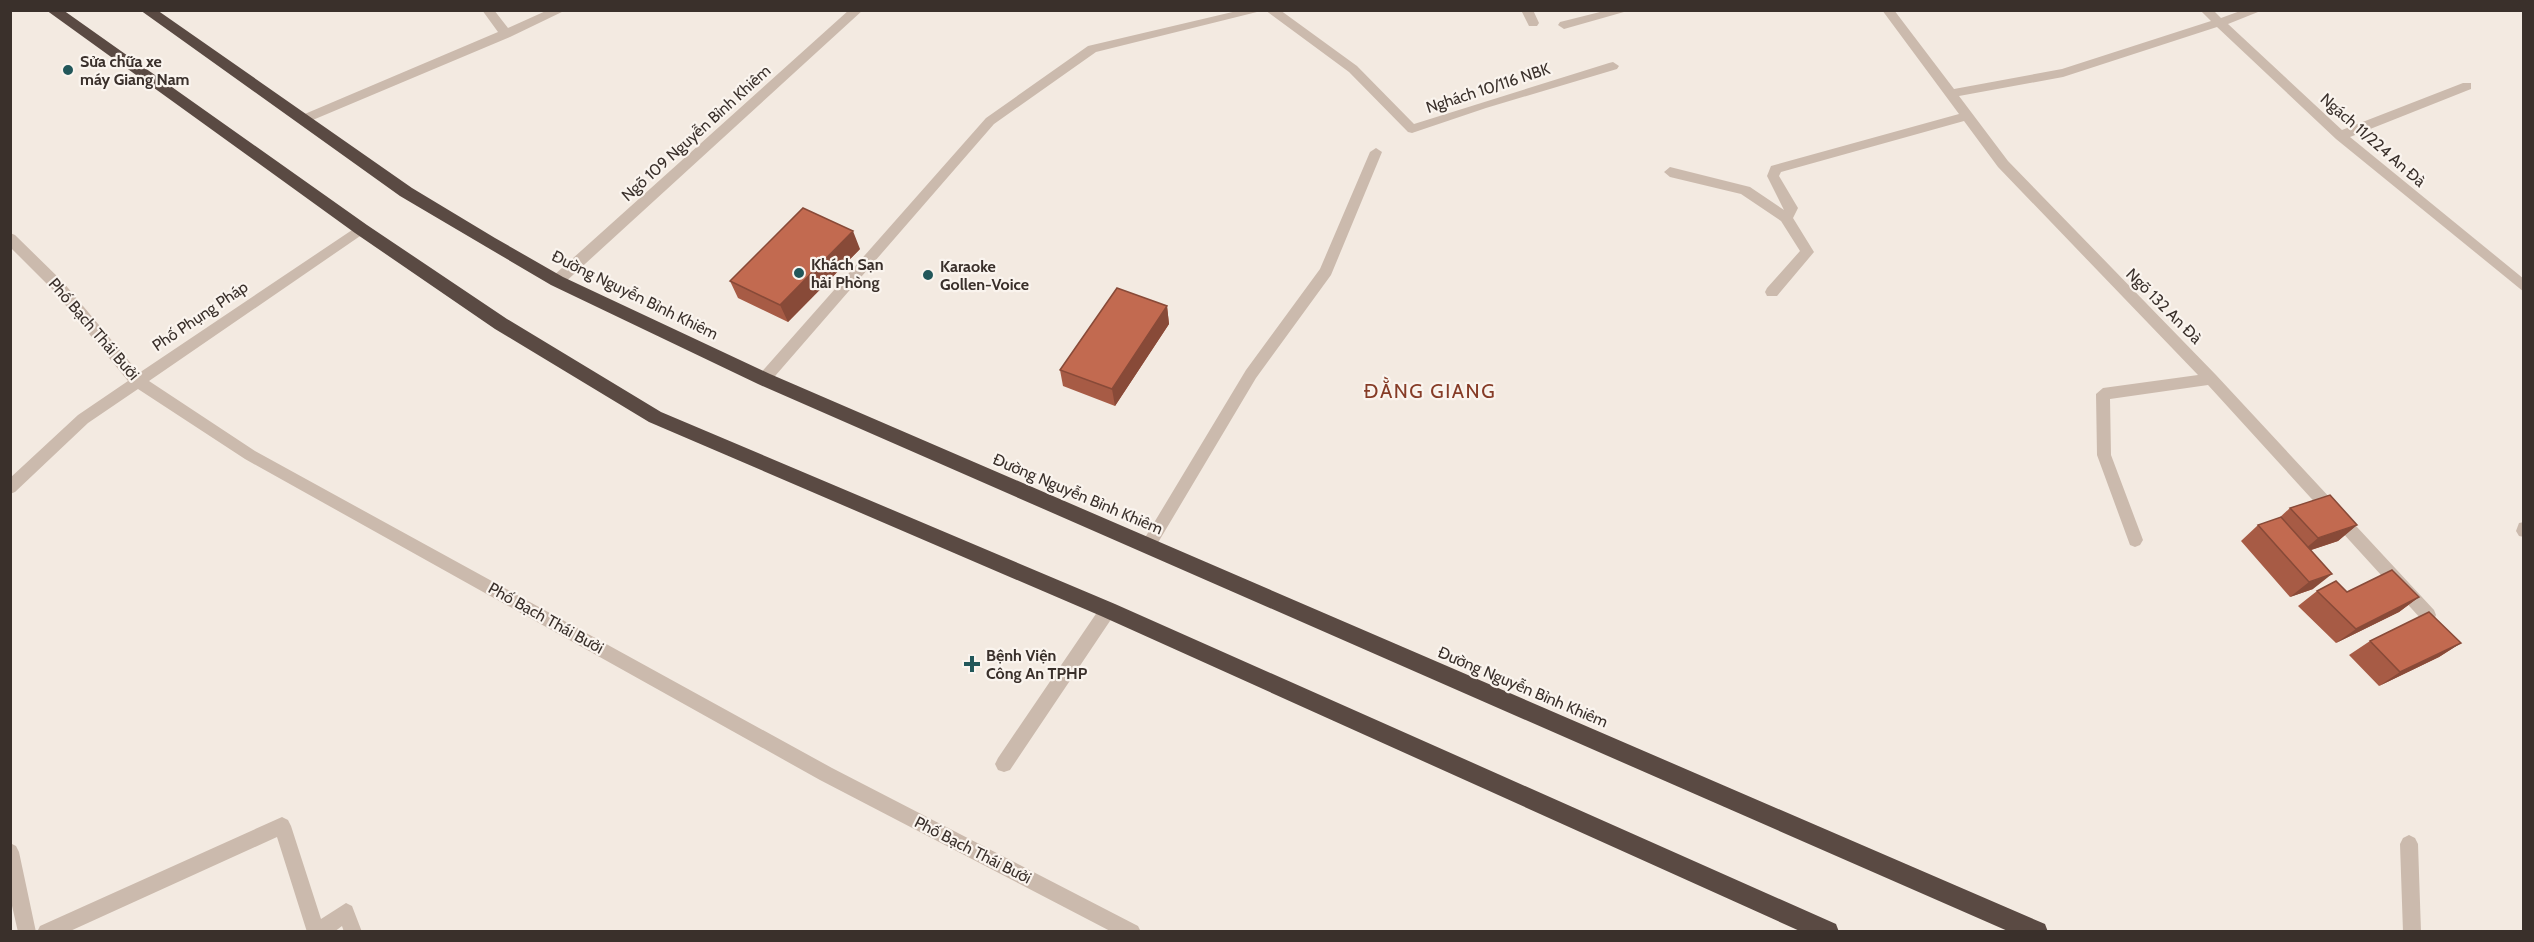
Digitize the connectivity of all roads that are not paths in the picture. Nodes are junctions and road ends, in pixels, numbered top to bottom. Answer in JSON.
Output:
{"nodes":[{"id":1,"x":53,"y":10,"type":"edge"},
{"id":2,"x":147,"y":10,"type":"edge"},
{"id":3,"x":488,"y":10,"type":"edge"},
{"id":4,"x":560,"y":10,"type":"edge"},
{"id":5,"x":857,"y":10,"type":"edge"},
{"id":6,"x":1259,"y":10,"type":"edge"},
{"id":7,"x":1270,"y":10,"type":"edge"},
{"id":8,"x":1527,"y":10,"type":"edge"},
{"id":9,"x":1625,"y":10,"type":"edge"},
{"id":10,"x":1888,"y":10,"type":"edge"},
{"id":11,"x":2206,"y":10,"type":"edge"},
{"id":12,"x":2257,"y":10,"type":"edge"},
{"id":13,"x":2219,"y":22,"type":"junction"},
{"id":14,"x":1533,"y":23,"type":"dead end"},
{"id":15,"x":1564,"y":25,"type":"dead end"},
{"id":16,"x":506,"y":34,"type":"junction"},
{"id":17,"x":1613,"y":66,"type":"dead end"},
{"id":18,"x":2467,"y":86,"type":"dead end"},
{"id":19,"x":1950,"y":94,"type":"junction"},
{"id":20,"x":1967,"y":116,"type":"junction"},
{"id":21,"x":304,"y":119,"type":"junction"},
{"id":22,"x":2340,"y":136,"type":"junction"},
{"id":23,"x":1376,"y":152,"type":"dead end"},
{"id":24,"x":1670,"y":172,"type":"dead end"},
{"id":25,"x":1786,"y":218,"type":"junction"},
{"id":26,"x":361,"y":229,"type":"junction"},
{"id":27,"x":10,"y":238,"type":"edge"},
{"id":28,"x":557,"y":281,"type":"junction"},
{"id":29,"x":2523,"y":287,"type":"edge"},
{"id":30,"x":1772,"y":292,"type":"dead end"},
{"id":31,"x":764,"y":379,"type":"junction"},
{"id":32,"x":2211,"y":379,"type":"junction"},
{"id":33,"x":138,"y":381,"type":"junction"},
{"id":34,"x":10,"y":488,"type":"edge"},
{"id":35,"x":2135,"y":540,"type":"dead end"},
{"id":36,"x":1148,"y":546,"type":"junction"},
{"id":37,"x":1108,"y":610,"type":"junction"},
{"id":38,"x":2428,"y":615,"type":"edge"},
{"id":39,"x":1004,"y":764,"type":"dead end"},
{"id":40,"x":2409,"y":844,"type":"dead end"},
{"id":41,"x":10,"y":852,"type":"edge"},
{"id":42,"x":27,"y":932,"type":"edge"},
{"id":43,"x":46,"y":932,"type":"edge"},
{"id":44,"x":317,"y":932,"type":"edge"},
{"id":45,"x":353,"y":932,"type":"edge"},
{"id":46,"x":1132,"y":932,"type":"edge"},
{"id":47,"x":1828,"y":932,"type":"edge"},
{"id":48,"x":2037,"y":932,"type":"edge"},
{"id":49,"x":2412,"y":932,"type":"edge"}],
"edges":[{"from":1,"to":26,"type":"highway"},
{"from":2,"to":21,"type":"highway","name":"Đường Nguyễn Bỉnh Khiêm"},
{"from":3,"to":16,"type":"street"},
{"from":4,"to":16,"type":"street"},
{"from":5,"to":28,"type":"street","name":"Ngõ 109 Nguyễn Bỉnh Khiêm"},
{"from":6,"to":31,"type":"street"},
{"from":7,"to":17,"type":"street","name":"Nghách 10/116 NBK"},
{"from":8,"to":14,"type":"street"},
{"from":9,"to":15,"type":"street"},
{"from":10,"to":19,"type":"street","name":"Ngõ 132 An Đà"},
{"from":11,"to":13,"type":"street","name":"Ngách 11/224 An Đà"},
{"from":12,"to":13,"type":"street"},
{"from":13,"to":19,"type":"street"},
{"from":13,"to":22,"type":"street","name":"Ngách 11/224 An Đà"},
{"from":16,"to":21,"type":"street"},
{"from":18,"to":22,"type":"street"},
{"from":19,"to":20,"type":"street","name":"Ngõ 132 An Đà"},
{"from":20,"to":25,"type":"street"},
{"from":20,"to":32,"type":"street","name":"Ngõ 132 An Đà"},
{"from":21,"to":28,"type":"highway","name":"Đường Nguyễn Bỉnh Khiêm"},
{"from":22,"to":29,"type":"street","name":"Ngách 11/224 An Đà"},
{"from":23,"to":36,"type":"street"},
{"from":24,"to":25,"type":"street"},
{"from":25,"to":30,"type":"street"},
{"from":26,"to":33,"type":"street","name":"Phố Phụng Pháp"},
{"from":26,"to":37,"type":"highway"},
{"from":27,"to":33,"type":"street","name":"Phố Bạch Thái Bưởi"},
{"from":28,"to":31,"type":"highway","name":"Đường Nguyễn Bỉnh Khiêm"},
{"from":31,"to":36,"type":"highway","name":"Đường Nguyễn Bỉnh Khiêm"},
{"from":32,"to":35,"type":"street"},
{"from":32,"to":38,"type":"street","name":"Ngõ 132 An Đà"},
{"from":33,"to":34,"type":"street","name":"Phố Phụng Pháp"},
{"from":33,"to":46,"type":"street","name":"Phố Bạch Thái Bưởi"},
{"from":36,"to":48,"type":"highway","name":"Đường Nguyễn Bỉnh Khiêm"},
{"from":37,"to":39,"type":"street"},
{"from":37,"to":47,"type":"highway"},
{"from":40,"to":49,"type":"street"},
{"from":41,"to":42,"type":"street"},
{"from":43,"to":44,"type":"street"},
{"from":44,"to":45,"type":"street"}]}
